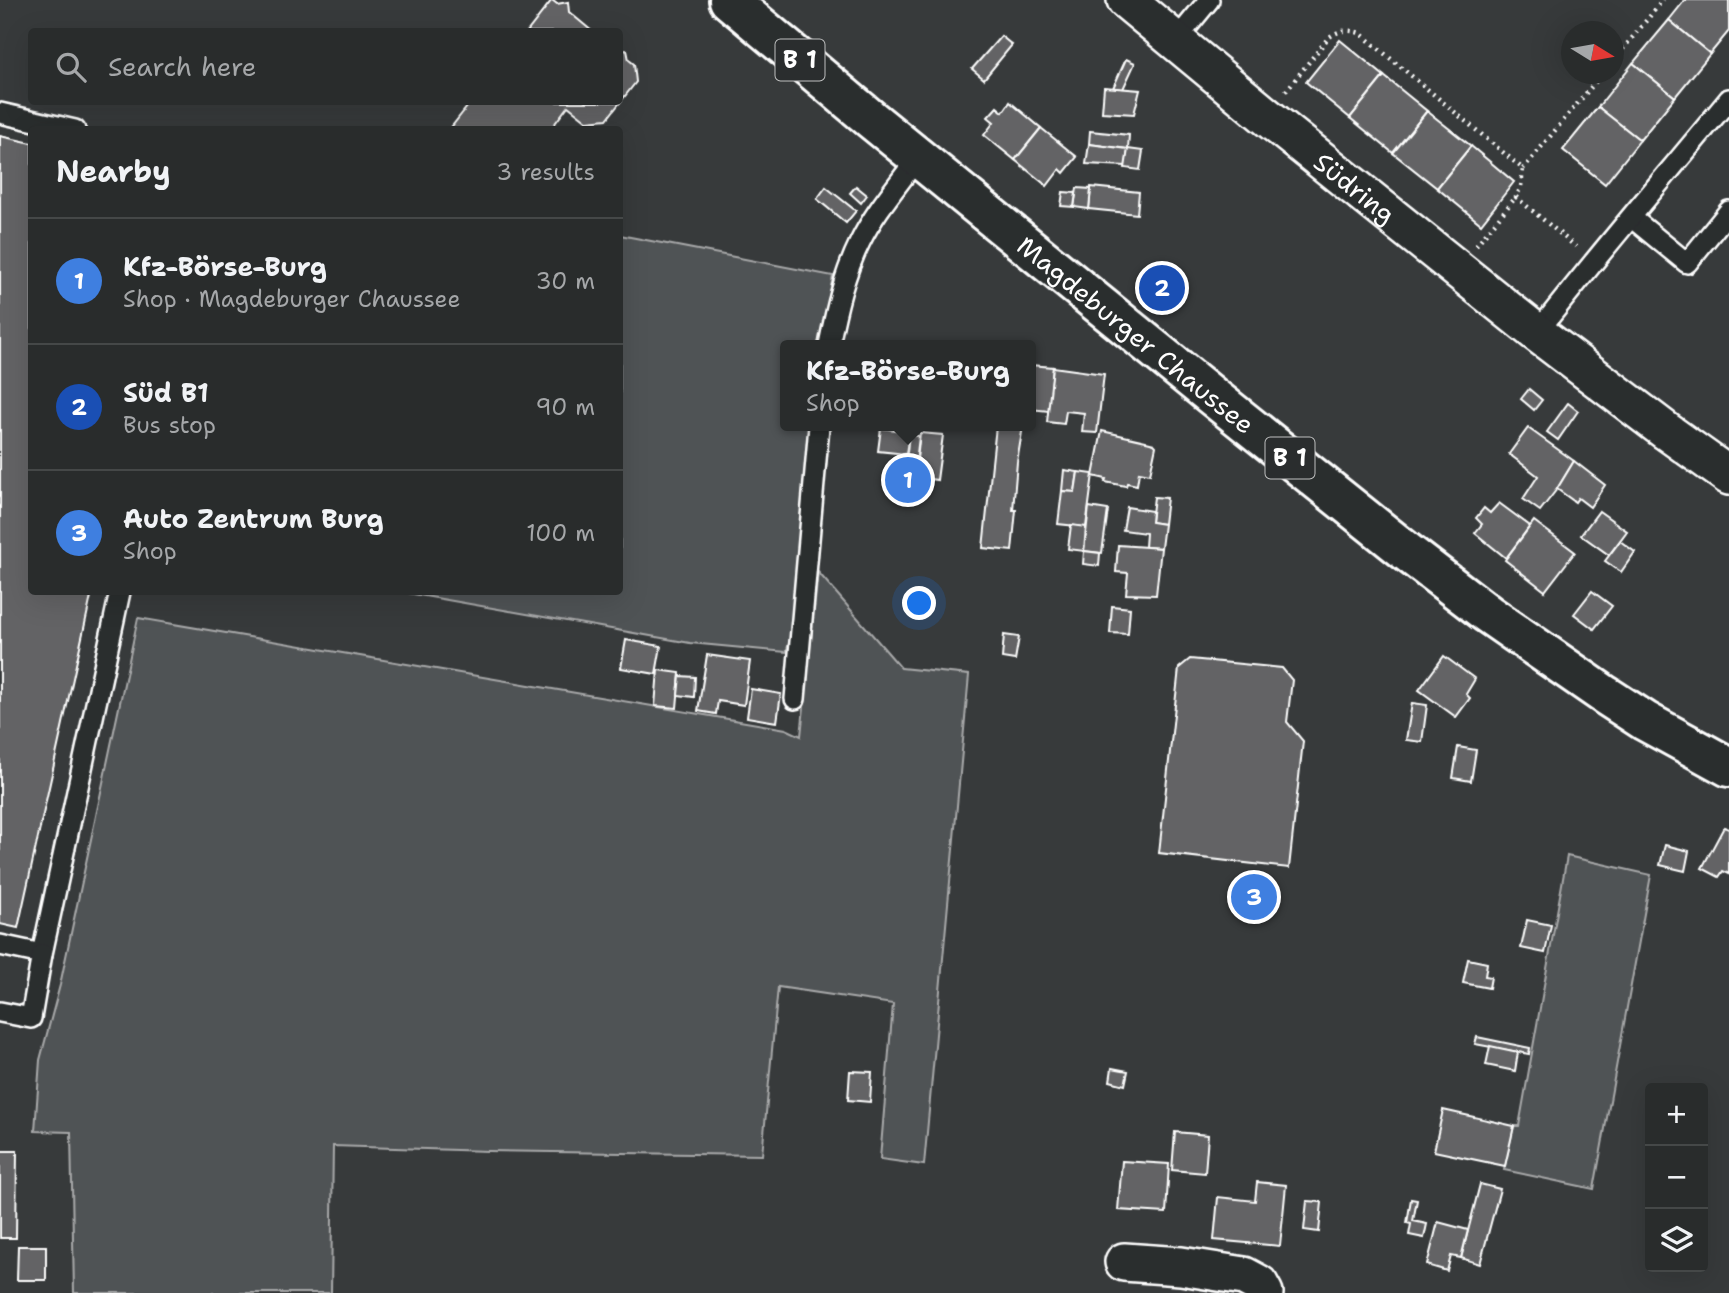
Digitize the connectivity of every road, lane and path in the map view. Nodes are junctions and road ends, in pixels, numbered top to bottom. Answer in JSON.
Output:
{"nodes":[{"id":1,"x":729,"y":0,"type":"edge"},
{"id":2,"x":1126,"y":0,"type":"edge"},
{"id":3,"x":1209,"y":0,"type":"edge"},
{"id":4,"x":1663,"y":0,"type":"edge"},
{"id":5,"x":1176,"y":40,"type":"junction"},
{"id":6,"x":1624,"y":48,"type":"edge"},
{"id":7,"x":1594,"y":84,"type":"edge"},
{"id":8,"x":1729,"y":99,"type":"edge"},
{"id":9,"x":0,"y":113,"type":"edge"},
{"id":10,"x":1266,"y":116,"type":"junction"},
{"id":11,"x":57,"y":126,"type":"edge"},
{"id":12,"x":918,"y":158,"type":"junction"},
{"id":13,"x":1523,"y":169,"type":"junction"},
{"id":14,"x":1516,"y":197,"type":"junction"},
{"id":15,"x":1729,"y":211,"type":"edge"},
{"id":16,"x":1632,"y":218,"type":"junction"},
{"id":17,"x":1592,"y":262,"type":"junction"},
{"id":18,"x":1457,"y":268,"type":"junction"},
{"id":19,"x":1537,"y":332,"type":"junction"},
{"id":20,"x":830,"y":340,"type":"edge"},
{"id":21,"x":818,"y":431,"type":"edge"},
{"id":22,"x":1729,"y":476,"type":"edge"},
{"id":23,"x":119,"y":595,"type":"edge"},
{"id":24,"x":795,"y":699,"type":"dead end"},
{"id":25,"x":1729,"y":767,"type":"edge"},
{"id":26,"x":0,"y":945,"type":"edge"},
{"id":27,"x":42,"y":954,"type":"junction"},
{"id":28,"x":0,"y":1012,"type":"edge"},
{"id":29,"x":1124,"y":1262,"type":"dead end"},
{"id":30,"x":1264,"y":1293,"type":"edge"}],
"edges":[{"from":1,"to":12,"type":"main road","name":"Magdeburger Chaussee","number":"B 1"},
{"from":2,"to":5,"type":"street","name":"Südring"},
{"from":3,"to":5,"type":"lane"},
{"from":4,"to":6,"type":"path"},
{"from":5,"to":10,"type":"street","name":"Südring"},
{"from":7,"to":13,"type":"path"},
{"from":8,"to":16,"type":"lane"},
{"from":9,"to":11,"type":"lane"},
{"from":10,"to":13,"type":"path"},
{"from":10,"to":18,"type":"street","name":"Südring"},
{"from":12,"to":20,"type":"lane"},
{"from":12,"to":25,"type":"main road","name":"Magdeburger Chaussee","number":"B 1"},
{"from":13,"to":14,"type":"path"},
{"from":14,"to":17,"type":"path"},
{"from":14,"to":18,"type":"path"},
{"from":15,"to":16,"type":"lane"},
{"from":16,"to":17,"type":"lane"},
{"from":17,"to":19,"type":"lane"},
{"from":18,"to":19,"type":"street","name":"Südring"},
{"from":19,"to":22,"type":"street","name":"Südring"},
{"from":21,"to":24,"type":"lane"},
{"from":23,"to":27,"type":"lane"},
{"from":26,"to":27,"type":"lane"},
{"from":27,"to":28,"type":"lane"},
{"from":29,"to":30,"type":"street"}]}
